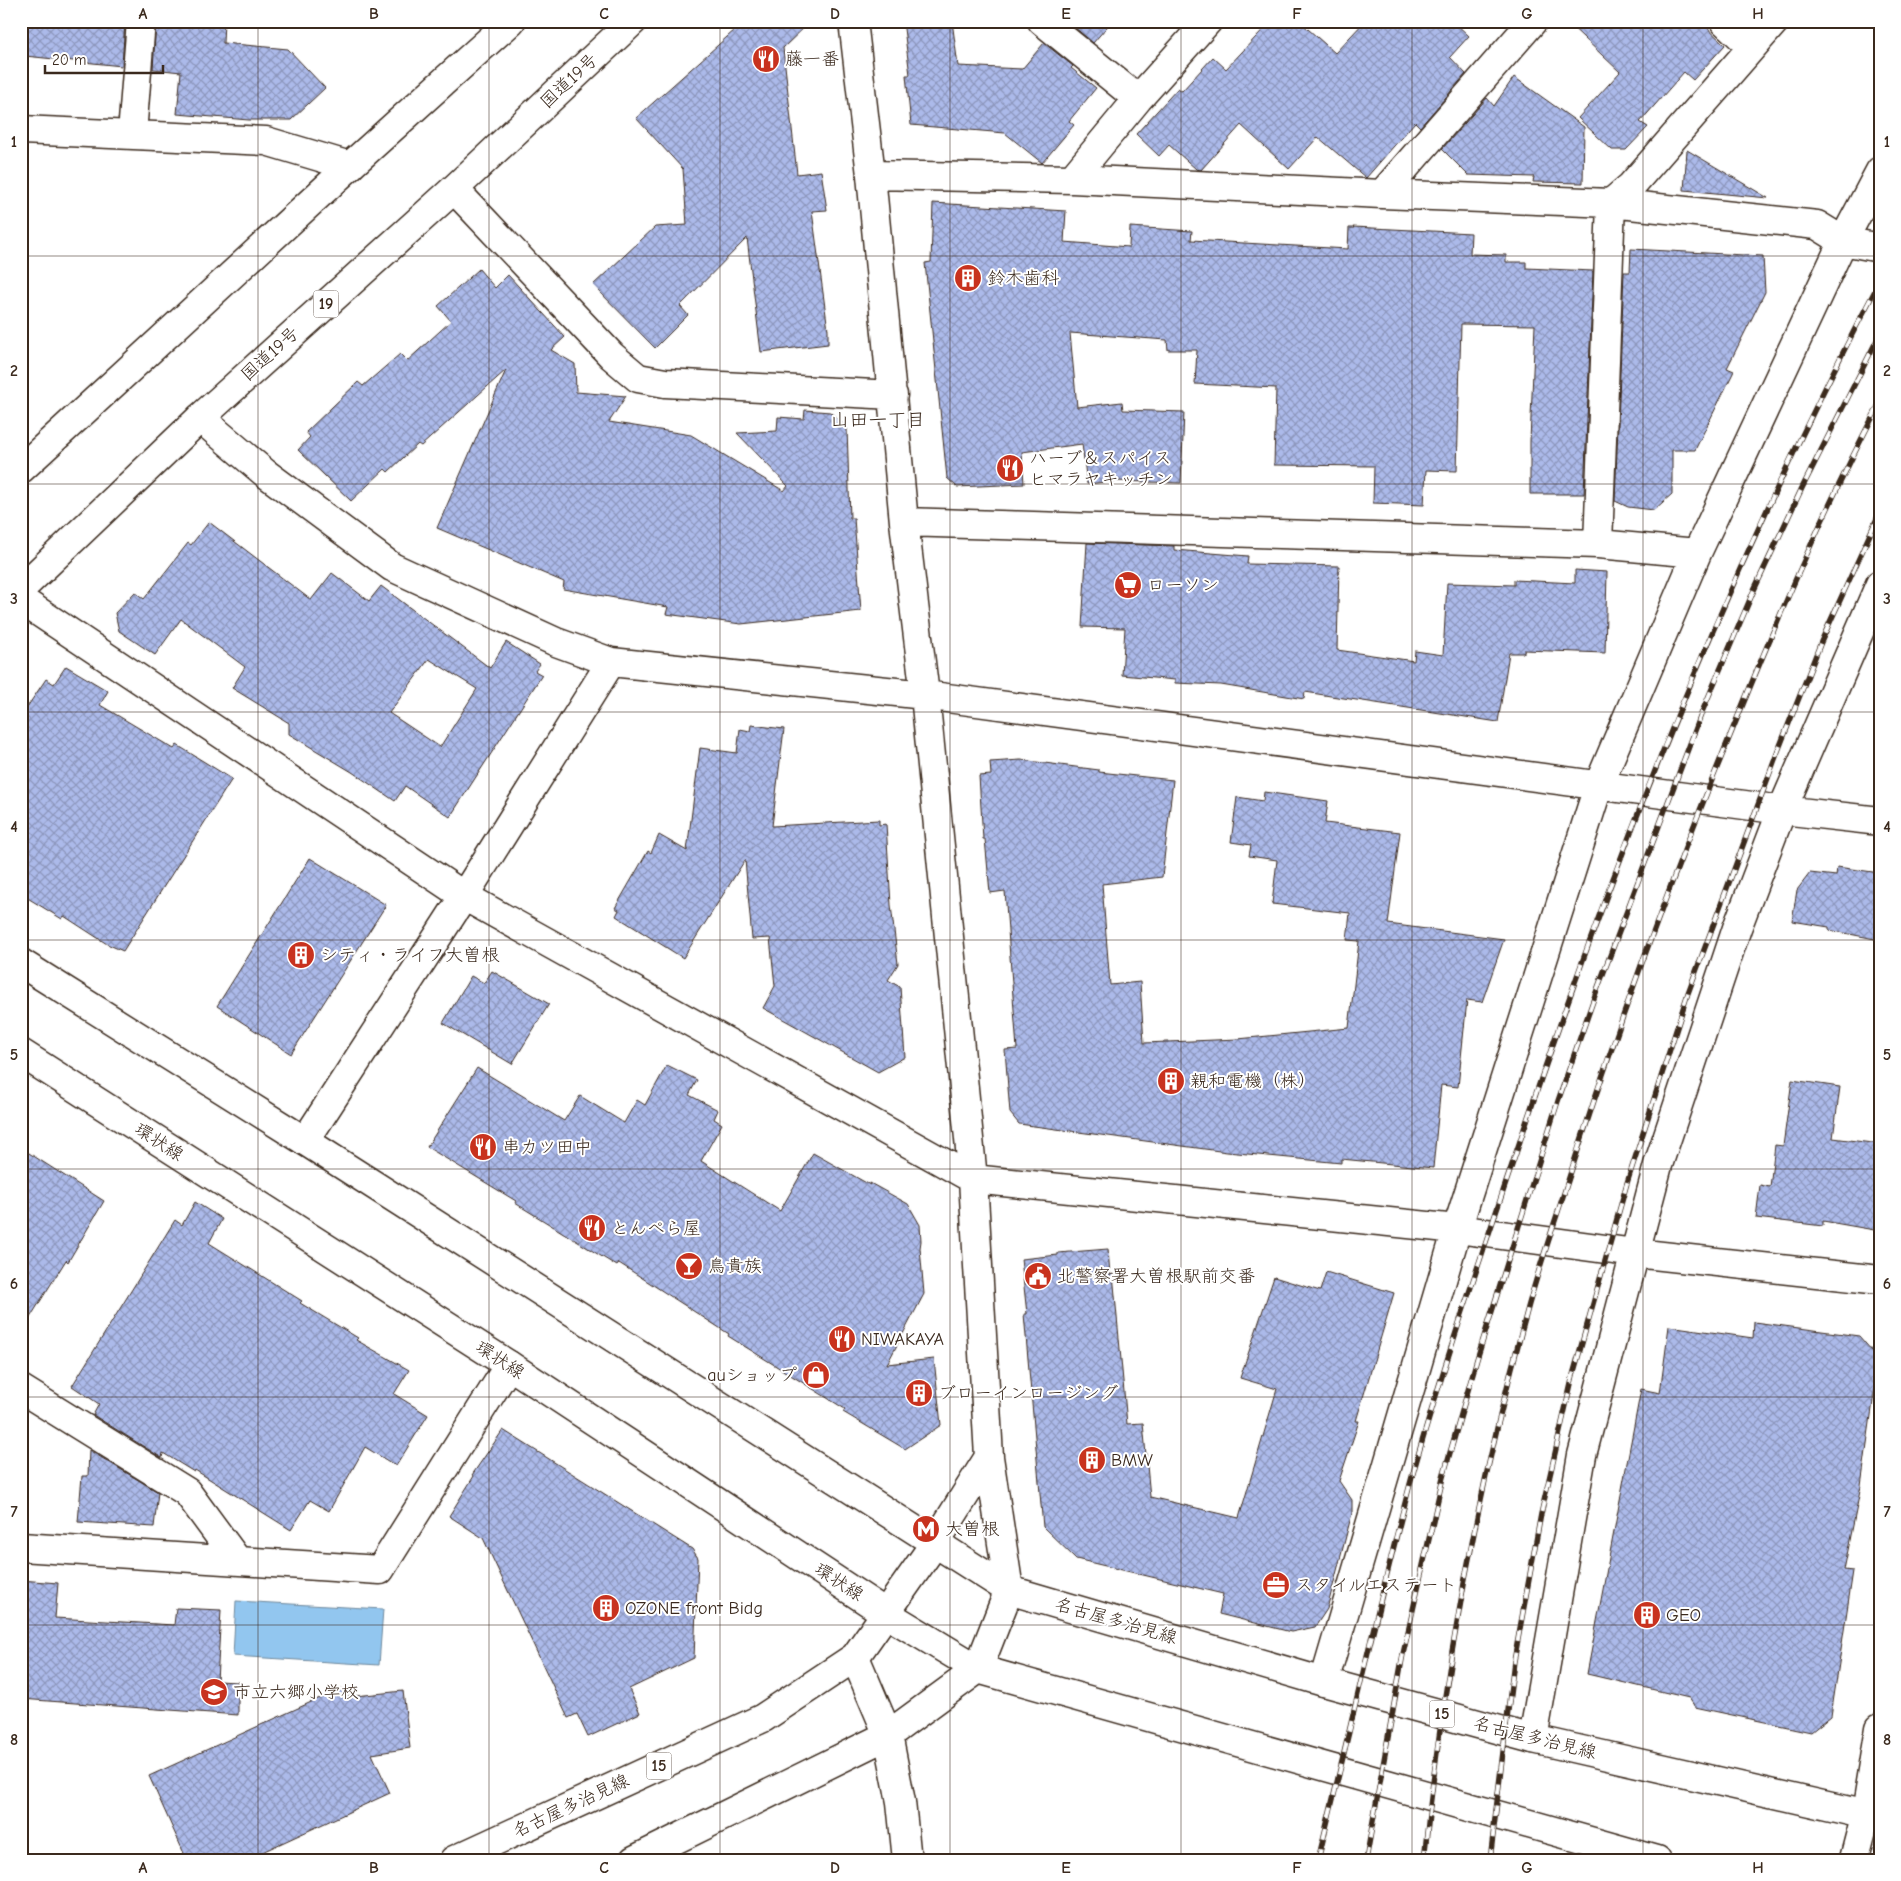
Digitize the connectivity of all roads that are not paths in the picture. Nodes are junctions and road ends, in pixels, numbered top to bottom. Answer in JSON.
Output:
{"nodes":[{"id":1,"x":142,"y":21,"type":"edge"},
{"id":2,"x":511,"y":21,"type":"edge"},
{"id":3,"x":633,"y":21,"type":"edge"},
{"id":4,"x":853,"y":21,"type":"edge"},
{"id":5,"x":1042,"y":21,"type":"edge"},
{"id":6,"x":1208,"y":21,"type":"edge"},
{"id":7,"x":1533,"y":21,"type":"edge"},
{"id":8,"x":1724,"y":21,"type":"edge"},
{"id":9,"x":1775,"y":21,"type":"edge"},
{"id":10,"x":1752,"y":48,"type":"junction"},
{"id":11,"x":1138,"y":99,"type":"junction"},
{"id":12,"x":21,"y":130,"type":"edge"},
{"id":13,"x":132,"y":134,"type":"junction"},
{"id":14,"x":350,"y":166,"type":"junction"},
{"id":15,"x":1880,"y":171,"type":"edge"},
{"id":16,"x":871,"y":175,"type":"junction"},
{"id":17,"x":1072,"y":178,"type":"junction"},
{"id":18,"x":454,"y":189,"type":"junction"},
{"id":19,"x":1382,"y":194,"type":"junction"},
{"id":20,"x":1611,"y":203,"type":"junction"},
{"id":21,"x":1843,"y":241,"type":"junction"},
{"id":22,"x":1880,"y":248,"type":"edge"},
{"id":23,"x":893,"y":395,"type":"junction"},
{"id":24,"x":200,"y":418,"type":"junction"},
{"id":25,"x":21,"y":469,"type":"edge"},
{"id":26,"x":904,"y":522,"type":"junction"},
{"id":27,"x":1598,"y":544,"type":"junction"},
{"id":28,"x":1697,"y":554,"type":"junction"},
{"id":29,"x":1880,"y":584,"type":"edge"},
{"id":30,"x":21,"y":589,"type":"edge"},
{"id":31,"x":21,"y":600,"type":"edge"},
{"id":32,"x":611,"y":662,"type":"junction"},
{"id":33,"x":925,"y":695,"type":"junction"},
{"id":34,"x":1599,"y":784,"type":"junction"},
{"id":35,"x":1782,"y":810,"type":"junction"},
{"id":36,"x":1880,"y":821,"type":"edge"},
{"id":37,"x":464,"y":896,"type":"junction"},
{"id":38,"x":21,"y":963,"type":"edge"},
{"id":39,"x":21,"y":1053,"type":"edge"},
{"id":40,"x":305,"y":1141,"type":"junction"},
{"id":41,"x":973,"y":1179,"type":"junction"},
{"id":42,"x":1457,"y":1230,"type":"junction"},
{"id":43,"x":1634,"y":1253,"type":"junction"},
{"id":44,"x":1880,"y":1280,"type":"edge"},
{"id":45,"x":509,"y":1365,"type":"junction"},
{"id":46,"x":21,"y":1388,"type":"edge"},
{"id":47,"x":989,"y":1457,"type":"junction"},
{"id":48,"x":935,"y":1543,"type":"junction"},
{"id":49,"x":21,"y":1548,"type":"edge"},
{"id":50,"x":237,"y":1560,"type":"junction"},
{"id":51,"x":1009,"y":1590,"type":"junction"},
{"id":52,"x":887,"y":1614,"type":"junction"},
{"id":53,"x":856,"y":1657,"type":"junction"},
{"id":54,"x":978,"y":1669,"type":"junction"},
{"id":55,"x":1324,"y":1682,"type":"junction"},
{"id":56,"x":1880,"y":1728,"type":"edge"},
{"id":57,"x":888,"y":1736,"type":"junction"},
{"id":58,"x":1533,"y":1739,"type":"junction"},
{"id":59,"x":1873,"y":1816,"type":"edge"},
{"id":60,"x":454,"y":1860,"type":"edge"},
{"id":61,"x":634,"y":1860,"type":"edge"},
{"id":62,"x":907,"y":1860,"type":"edge"},
{"id":63,"x":1657,"y":1860,"type":"edge"},
{"id":64,"x":1854,"y":1860,"type":"edge"}],
"edges":[{"from":1,"to":13,"type":"main road"},
{"from":2,"to":14,"type":"main road"},
{"from":3,"to":18,"type":"main road","name":"国道19号","number":"19"},
{"from":4,"to":16,"type":"main road"},
{"from":5,"to":11,"type":"main road"},
{"from":6,"to":11,"type":"main road"},
{"from":7,"to":19,"type":"main road"},
{"from":8,"to":10,"type":"main road"},
{"from":9,"to":10,"type":"main road"},
{"from":10,"to":20,"type":"main road"},
{"from":11,"to":17,"type":"main road"},
{"from":12,"to":13,"type":"main road"},
{"from":13,"to":14,"type":"main road"},
{"from":14,"to":25,"type":"main road"},
{"from":15,"to":21,"type":"main road"},
{"from":16,"to":17,"type":"main road"},
{"from":16,"to":23,"type":"main road"},
{"from":17,"to":19,"type":"main road"},
{"from":18,"to":23,"type":"main road"},
{"from":18,"to":24,"type":"main road","name":"国道19号","number":"19"},
{"from":19,"to":20,"type":"main road"},
{"from":20,"to":21,"type":"main road"},
{"from":20,"to":27,"type":"main road"},
{"from":21,"to":22,"type":"main road"},
{"from":21,"to":28,"type":"main road"},
{"from":23,"to":26,"type":"main road"},
{"from":24,"to":30,"type":"main road","name":"国道19号","number":"19"},
{"from":24,"to":32,"type":"main road"},
{"from":26,"to":27,"type":"main road"},
{"from":26,"to":33,"type":"main road"},
{"from":27,"to":28,"type":"main road"},
{"from":28,"to":34,"type":"main road"},
{"from":29,"to":35,"type":"main road"},
{"from":31,"to":37,"type":"main road"},
{"from":32,"to":33,"type":"main road"},
{"from":32,"to":37,"type":"main road"},
{"from":33,"to":34,"type":"main road"},
{"from":33,"to":41,"type":"main road"},
{"from":34,"to":35,"type":"main road"},
{"from":34,"to":42,"type":"main road"},
{"from":35,"to":36,"type":"main road"},
{"from":35,"to":43,"type":"main road"},
{"from":37,"to":40,"type":"main road"},
{"from":37,"to":41,"type":"main road"},
{"from":38,"to":40,"type":"main road"},
{"from":39,"to":45,"type":"main road","name":"環状線"},
{"from":40,"to":48,"type":"main road"},
{"from":41,"to":42,"type":"main road"},
{"from":41,"to":47,"type":"main road"},
{"from":42,"to":43,"type":"main road"},
{"from":42,"to":55,"type":"main road"},
{"from":43,"to":44,"type":"main road"},
{"from":43,"to":58,"type":"main road"},
{"from":45,"to":50,"type":"main road"},
{"from":45,"to":52,"type":"main road","name":"環状線"},
{"from":46,"to":50,"type":"main road"},
{"from":47,"to":48,"type":"main road"},
{"from":47,"to":51,"type":"main road"},
{"from":48,"to":51,"type":"main road","name":"名古屋多治見線","number":"15"},
{"from":48,"to":52,"type":"main road","name":"名古屋多治見線","number":"15"},
{"from":49,"to":50,"type":"main road"},
{"from":51,"to":54,"type":"main road"},
{"from":51,"to":55,"type":"main road","name":"名古屋多治見線","number":"15"},
{"from":52,"to":53,"type":"main road","name":"名古屋多治見線","number":"15"},
{"from":52,"to":54,"type":"main road","name":"環状線"},
{"from":53,"to":57,"type":"main road"},
{"from":53,"to":60,"type":"main road","name":"名古屋多治見線","number":"15"},
{"from":54,"to":57,"type":"main road"},
{"from":54,"to":63,"type":"main road"},
{"from":55,"to":58,"type":"main road","name":"名古屋多治見線","number":"15"},
{"from":56,"to":59,"type":"main road"},
{"from":57,"to":61,"type":"main road"},
{"from":57,"to":62,"type":"main road"},
{"from":58,"to":59,"type":"main road","name":"名古屋多治見線","number":"15"},
{"from":59,"to":64,"type":"main road"}]}
